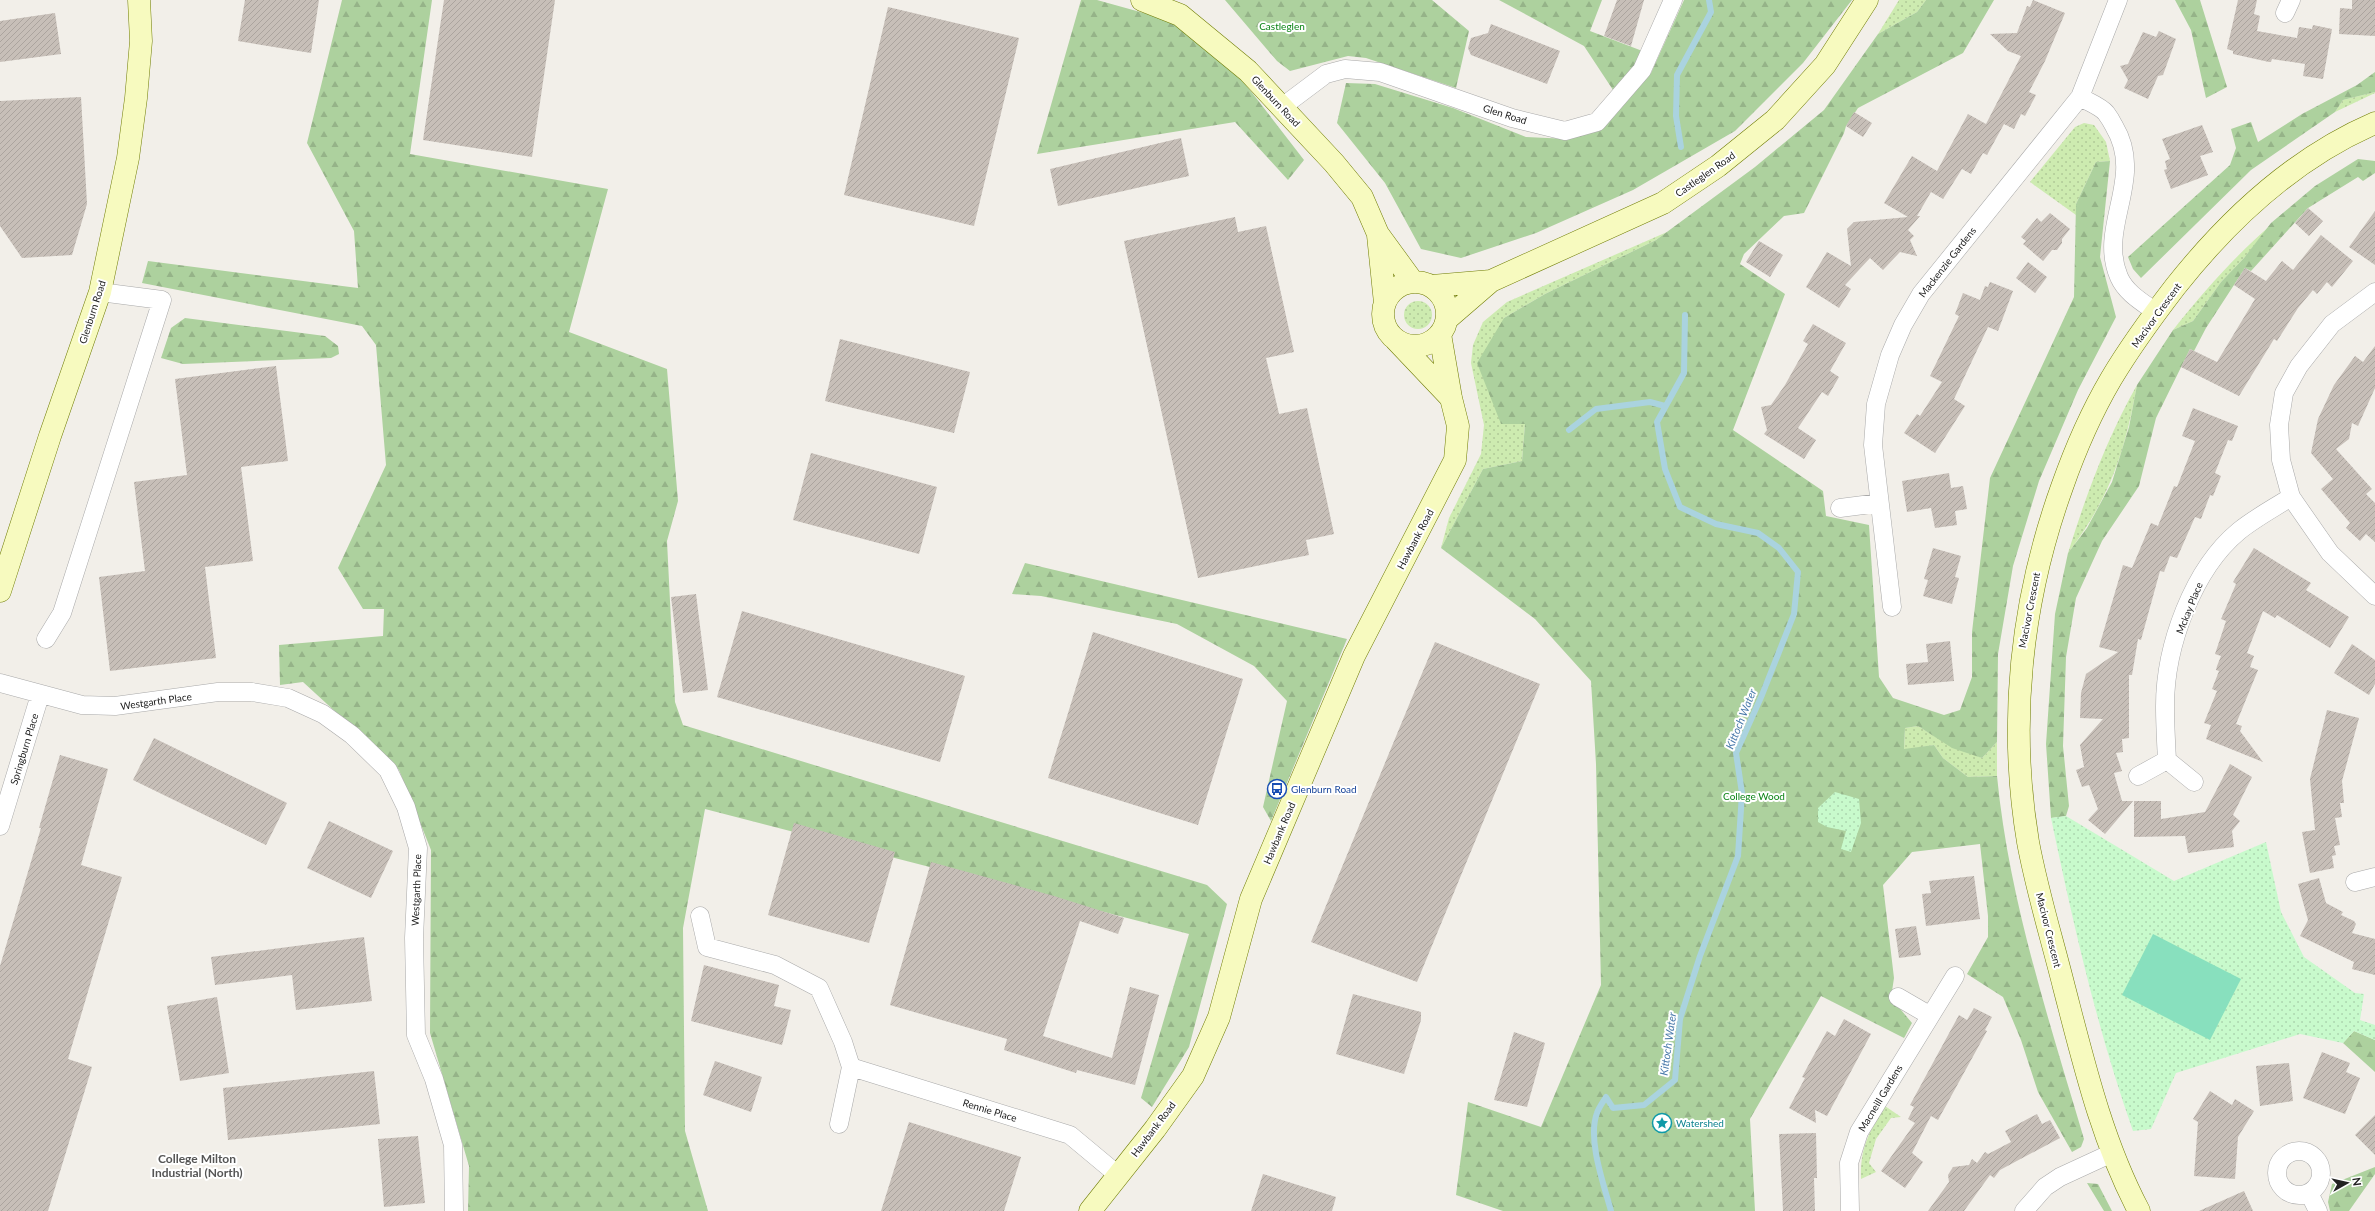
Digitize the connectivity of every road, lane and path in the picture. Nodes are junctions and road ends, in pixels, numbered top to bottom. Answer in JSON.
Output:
{"nodes":[{"id":1,"x":139,"y":0,"type":"edge"},
{"id":2,"x":1142,"y":0,"type":"edge"},
{"id":3,"x":1673,"y":0,"type":"edge"},
{"id":4,"x":1867,"y":0,"type":"edge"},
{"id":5,"x":2118,"y":0,"type":"edge"},
{"id":6,"x":2080,"y":97,"type":"junction"},
{"id":7,"x":1282,"y":107,"type":"junction"},
{"id":8,"x":2375,"y":123,"type":"edge"},
{"id":9,"x":1378,"y":234,"type":"junction"},
{"id":10,"x":1491,"y":281,"type":"junction"},
{"id":11,"x":1423,"y":284,"type":"junction"},
{"id":12,"x":100,"y":292,"type":"junction"},
{"id":13,"x":2375,"y":292,"type":"edge"},
{"id":14,"x":1385,"y":303,"type":"junction"},
{"id":15,"x":2156,"y":312,"type":"junction"},
{"id":16,"x":1443,"y":327,"type":"junction"},
{"id":17,"x":1396,"y":340,"type":"junction"},
{"id":18,"x":1450,"y":398,"type":"junction"},
{"id":19,"x":2291,"y":497,"type":"junction"},
{"id":20,"x":1879,"y":503,"type":"junction"},
{"id":21,"x":1840,"y":508,"type":"dead end"},
{"id":22,"x":0,"y":591,"type":"edge"},
{"id":23,"x":2375,"y":596,"type":"edge"},
{"id":24,"x":1892,"y":607,"type":"dead end"},
{"id":25,"x":46,"y":639,"type":"dead end"},
{"id":26,"x":0,"y":683,"type":"edge"},
{"id":27,"x":40,"y":695,"type":"junction"},
{"id":28,"x":2167,"y":760,"type":"junction"},
{"id":29,"x":2138,"y":776,"type":"dead end"},
{"id":30,"x":2194,"y":782,"type":"dead end"},
{"id":31,"x":0,"y":826,"type":"edge"},
{"id":32,"x":2375,"y":877,"type":"edge"},
{"id":33,"x":2355,"y":882,"type":"dead end"},
{"id":34,"x":700,"y":916,"type":"dead end"},
{"id":35,"x":1955,"y":976,"type":"dead end"},
{"id":36,"x":1898,"y":996,"type":"dead end"},
{"id":37,"x":1929,"y":1016,"type":"junction"},
{"id":38,"x":851,"y":1067,"type":"junction"},
{"id":39,"x":839,"y":1124,"type":"dead end"},
{"id":40,"x":2112,"y":1153,"type":"junction"},
{"id":41,"x":1118,"y":1175,"type":"junction"},
{"id":42,"x":2309,"y":1193,"type":"dead end"},
{"id":43,"x":454,"y":1211,"type":"edge"},
{"id":44,"x":1090,"y":1211,"type":"edge"},
{"id":45,"x":1850,"y":1211,"type":"edge"},
{"id":46,"x":2024,"y":1211,"type":"edge"},
{"id":47,"x":2139,"y":1211,"type":"edge"},
{"id":48,"x":2318,"y":1211,"type":"edge"}],
"edges":[{"from":1,"to":12,"type":"street","name":"Glenburn Road"},
{"from":2,"to":7,"type":"street","name":"Glenburn Road"},
{"from":3,"to":7,"type":"street","name":"Glen Road"},
{"from":4,"to":10,"type":"street","name":"Castleglen Road"},
{"from":5,"to":6,"type":"street","name":"Mackenzie Gardens"},
{"from":6,"to":15,"type":"street"},
{"from":6,"to":20,"type":"street","name":"Mackenzie Gardens"},
{"from":7,"to":9,"type":"street","name":"Glenburn Road"},
{"from":8,"to":15,"type":"street","name":"Macivor Crescent"},
{"from":9,"to":11,"type":"street","name":"Glenburn Road"},
{"from":9,"to":14,"type":"street","name":"Glenburn Road"},
{"from":10,"to":11,"type":"street","name":"Castleglen Road"},
{"from":10,"to":16,"type":"street","name":"Castleglen Road"},
{"from":11,"to":14,"type":"street"},
{"from":11,"to":16,"type":"street"},
{"from":12,"to":22,"type":"street","name":"Glenburn Road"},
{"from":12,"to":25,"type":"street"},
{"from":13,"to":19,"type":"street"},
{"from":14,"to":17,"type":"street"},
{"from":15,"to":40,"type":"street","name":"Macivor Crescent"},
{"from":16,"to":17,"type":"street"},
{"from":16,"to":18,"type":"street","name":"Hawbank Road"},
{"from":17,"to":18,"type":"street","name":"Hawbank Road"},
{"from":18,"to":41,"type":"street","name":"Hawbank Road"},
{"from":19,"to":23,"type":"street"},
{"from":19,"to":28,"type":"street","name":"Mckay Place"},
{"from":20,"to":21,"type":"street"},
{"from":20,"to":24,"type":"street","name":"Mackenzie Gardens"},
{"from":26,"to":27,"type":"street","name":"Westgarth Place"},
{"from":27,"to":31,"type":"street","name":"Springburn Place"},
{"from":27,"to":43,"type":"street","name":"Westgarth Place"},
{"from":28,"to":29,"type":"street"},
{"from":28,"to":30,"type":"street"},
{"from":32,"to":33,"type":"street"},
{"from":34,"to":38,"type":"street"},
{"from":35,"to":37,"type":"street","name":"Macneill Gardens"},
{"from":36,"to":37,"type":"street"},
{"from":37,"to":45,"type":"street","name":"Macneill Gardens"},
{"from":38,"to":39,"type":"street"},
{"from":38,"to":41,"type":"street","name":"Rennie Place"},
{"from":40,"to":46,"type":"street"},
{"from":40,"to":47,"type":"street","name":"Macivor Crescent"},
{"from":41,"to":44,"type":"street","name":"Hawbank Road"},
{"from":42,"to":48,"type":"street"}]}
